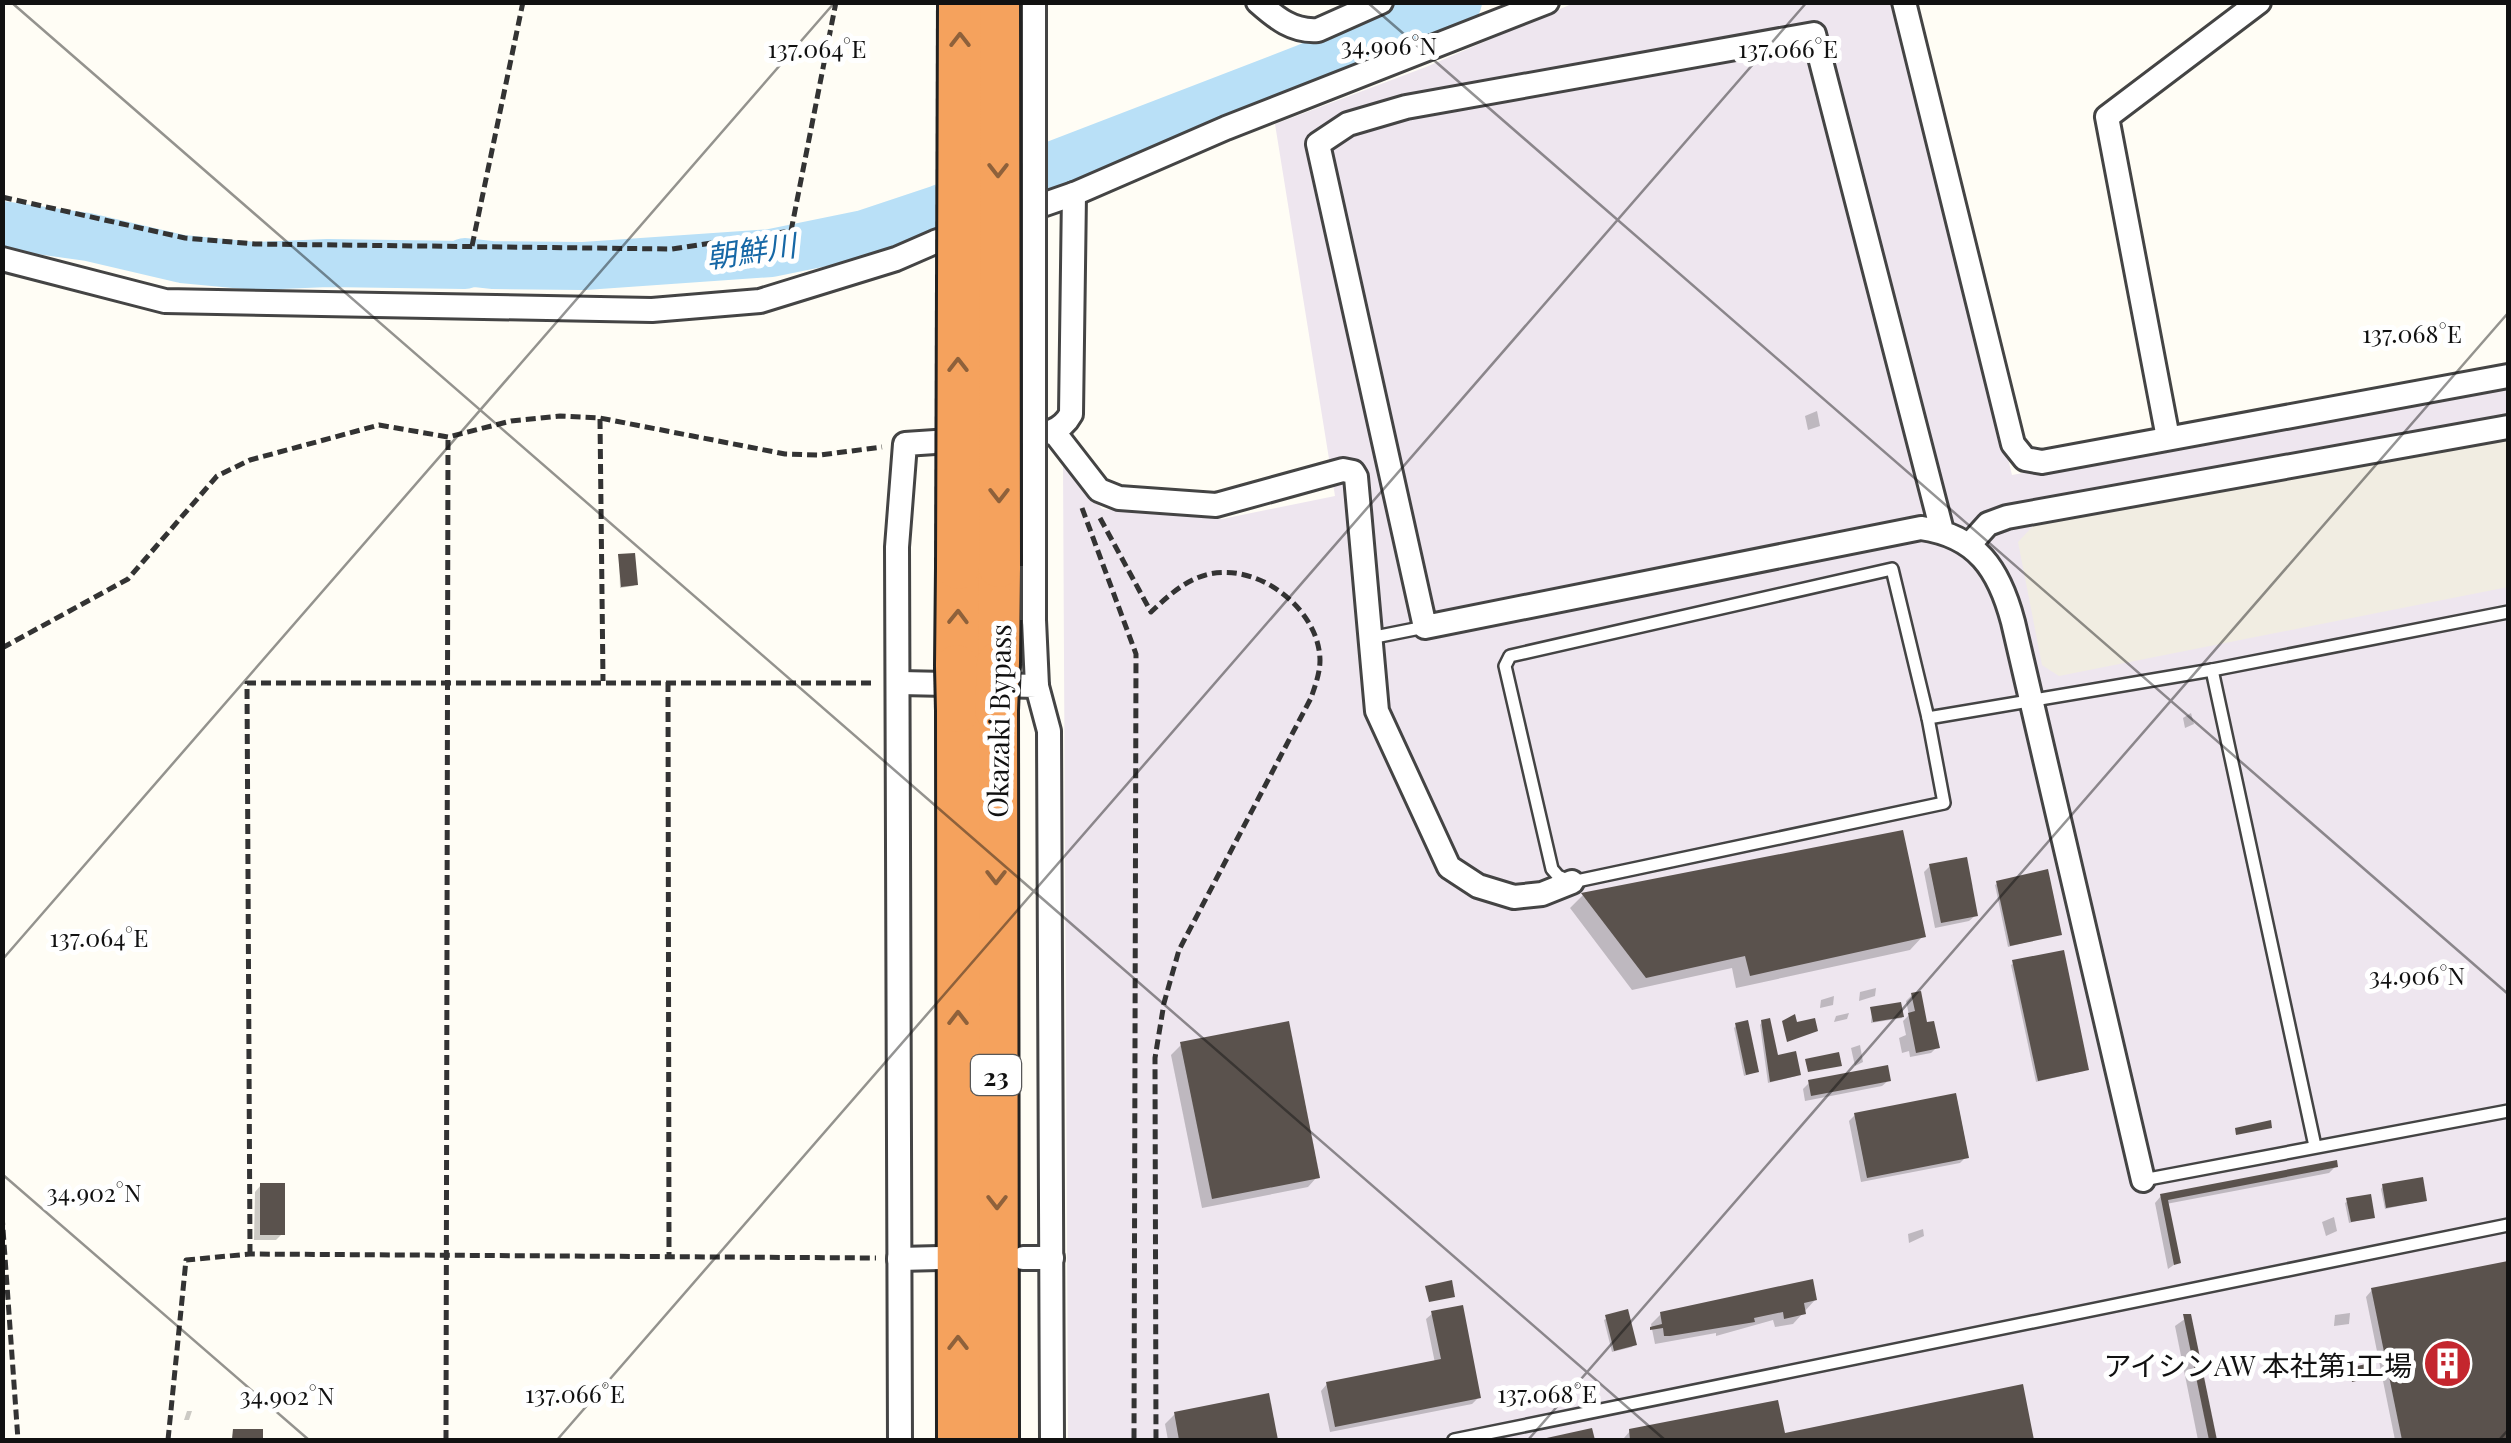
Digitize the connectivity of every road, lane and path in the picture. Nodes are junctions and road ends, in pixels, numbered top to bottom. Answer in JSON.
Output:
{"nodes":[{"id":1,"x":523,"y":2,"type":"edge"},
{"id":2,"x":836,"y":2,"type":"edge"},
{"id":3,"x":960,"y":2,"type":"edge"},
{"id":4,"x":998,"y":2,"type":"edge"},
{"id":5,"x":1034,"y":2,"type":"edge"},
{"id":6,"x":1258,"y":2,"type":"edge"},
{"id":7,"x":1381,"y":2,"type":"edge"},
{"id":8,"x":1547,"y":2,"type":"edge"},
{"id":9,"x":1904,"y":2,"type":"edge"},
{"id":10,"x":2259,"y":2,"type":"edge"},
{"id":11,"x":1074,"y":194,"type":"junction"},
{"id":12,"x":2,"y":197,"type":"edge"},
{"id":13,"x":472,"y":246,"type":"junction"},
{"id":14,"x":2,"y":259,"type":"edge"},
{"id":15,"x":2508,"y":376,"type":"edge"},
{"id":16,"x":600,"y":418,"type":"junction"},
{"id":17,"x":2508,"y":427,"type":"edge"},
{"id":18,"x":1054,"y":432,"type":"junction"},
{"id":19,"x":448,"y":437,"type":"junction"},
{"id":20,"x":2168,"y":438,"type":"junction"},
{"id":21,"x":905,"y":444,"type":"junction"},
{"id":22,"x":1082,"y":506,"type":"dead end"},
{"id":23,"x":1098,"y":514,"type":"dead end"},
{"id":24,"x":1942,"y":531,"type":"junction"},
{"id":25,"x":1970,"y":544,"type":"junction"},
{"id":26,"x":978,"y":567,"type":"junction"},
{"id":27,"x":2508,"y":612,"type":"edge"},
{"id":28,"x":1425,"y":627,"type":"junction"},
{"id":29,"x":1370,"y":638,"type":"junction"},
{"id":30,"x":2,"y":648,"type":"edge"},
{"id":31,"x":2212,"y":670,"type":"junction"},
{"id":32,"x":602,"y":681,"type":"junction"},
{"id":33,"x":668,"y":682,"type":"junction"},
{"id":34,"x":900,"y":683,"type":"junction"},
{"id":35,"x":447,"y":685,"type":"junction"},
{"id":36,"x":1038,"y":686,"type":"junction"},
{"id":37,"x":2031,"y":702,"type":"junction"},
{"id":38,"x":977,"y":710,"type":"junction"},
{"id":39,"x":1928,"y":718,"type":"junction"},
{"id":40,"x":1572,"y":882,"type":"junction"},
{"id":41,"x":2508,"y":1110,"type":"edge"},
{"id":42,"x":2315,"y":1146,"type":"junction"},
{"id":43,"x":2142,"y":1180,"type":"joint"},
{"id":44,"x":2,"y":1215,"type":"edge"},
{"id":45,"x":2508,"y":1225,"type":"edge"},
{"id":46,"x":250,"y":1254,"type":"junction"},
{"id":47,"x":668,"y":1256,"type":"junction"},
{"id":48,"x":448,"y":1257,"type":"junction"},
{"id":49,"x":940,"y":1258,"type":"dead end"},
{"id":50,"x":1022,"y":1258,"type":"dead end"},
{"id":51,"x":1052,"y":1258,"type":"junction"},
{"id":52,"x":899,"y":1259,"type":"junction"},
{"id":53,"x":18,"y":1440,"type":"edge"},
{"id":54,"x":168,"y":1440,"type":"edge"},
{"id":55,"x":446,"y":1440,"type":"edge"},
{"id":56,"x":900,"y":1440,"type":"edge"},
{"id":57,"x":958,"y":1440,"type":"edge"},
{"id":58,"x":998,"y":1440,"type":"edge"},
{"id":59,"x":1052,"y":1440,"type":"edge"},
{"id":60,"x":1134,"y":1440,"type":"edge"},
{"id":61,"x":1156,"y":1440,"type":"edge"},
{"id":62,"x":1454,"y":1440,"type":"edge"}],
"edges":[{"from":1,"to":13,"type":"path"},
{"from":2,"to":13,"type":"path"},
{"from":26,"to":3,"type":"highway","name":"Okazaki Bypass","number":"23","one_way":true,"bridge":true},
{"from":4,"to":26,"type":"highway","name":"Okazaki Bypass","number":"23","one_way":true,"bridge":true},
{"from":5,"to":36,"type":"street","bridge":true},
{"from":6,"to":7,"type":"street"},
{"from":8,"to":11,"type":"street"},
{"from":9,"to":20,"type":"street"},
{"from":10,"to":20,"type":"street"},
{"from":11,"to":14,"type":"street"},
{"from":11,"to":18,"type":"street"},
{"from":12,"to":13,"type":"path"},
{"from":15,"to":20,"type":"street"},
{"from":16,"to":19,"type":"path"},
{"from":16,"to":21,"type":"path"},
{"from":16,"to":32,"type":"path"},
{"from":17,"to":25,"type":"street"},
{"from":18,"to":21,"type":"street"},
{"from":18,"to":29,"type":"street"},
{"from":19,"to":30,"type":"path"},
{"from":19,"to":35,"type":"path"},
{"from":21,"to":34,"type":"street"},
{"from":22,"to":60,"type":"path"},
{"from":23,"to":61,"type":"path"},
{"from":24,"to":25,"type":"street"},
{"from":24,"to":28,"type":"street"},
{"from":24,"to":28,"type":"street"},
{"from":25,"to":37,"type":"street"},
{"from":26,"to":38,"type":"highway","name":"Okazaki Bypass","number":"23","bridge":true},
{"from":27,"to":31,"type":"lane"},
{"from":28,"to":29,"type":"lane"},
{"from":29,"to":40,"type":"street"},
{"from":31,"to":37,"type":"lane"},
{"from":31,"to":42,"type":"lane"},
{"from":32,"to":33,"type":"path"},
{"from":32,"to":35,"type":"path"},
{"from":33,"to":34,"type":"path"},
{"from":33,"to":47,"type":"path"},
{"from":34,"to":36,"type":"street"},
{"from":34,"to":52,"type":"street"},
{"from":35,"to":46,"type":"path"},
{"from":35,"to":48,"type":"path"},
{"from":36,"to":51,"type":"street"},
{"from":37,"to":39,"type":"lane"},
{"from":37,"to":43,"type":"street"},
{"from":57,"to":38,"type":"highway","name":"Okazaki Bypass","number":"23","one_way":true},
{"from":38,"to":58,"type":"highway","name":"Okazaki Bypass","number":"23","one_way":true},
{"from":39,"to":40,"type":"lane"},
{"from":39,"to":40,"type":"lane"},
{"from":41,"to":42,"type":"lane"},
{"from":42,"to":43,"type":"lane"},
{"from":44,"to":53,"type":"path"},
{"from":45,"to":62,"type":"lane"},
{"from":46,"to":48,"type":"path"},
{"from":46,"to":54,"type":"path"},
{"from":47,"to":48,"type":"path"},
{"from":47,"to":52,"type":"path"},
{"from":48,"to":55,"type":"path"},
{"from":49,"to":52,"type":"street"},
{"from":50,"to":51,"type":"street"},
{"from":51,"to":59,"type":"street"},
{"from":52,"to":56,"type":"street"}]}
